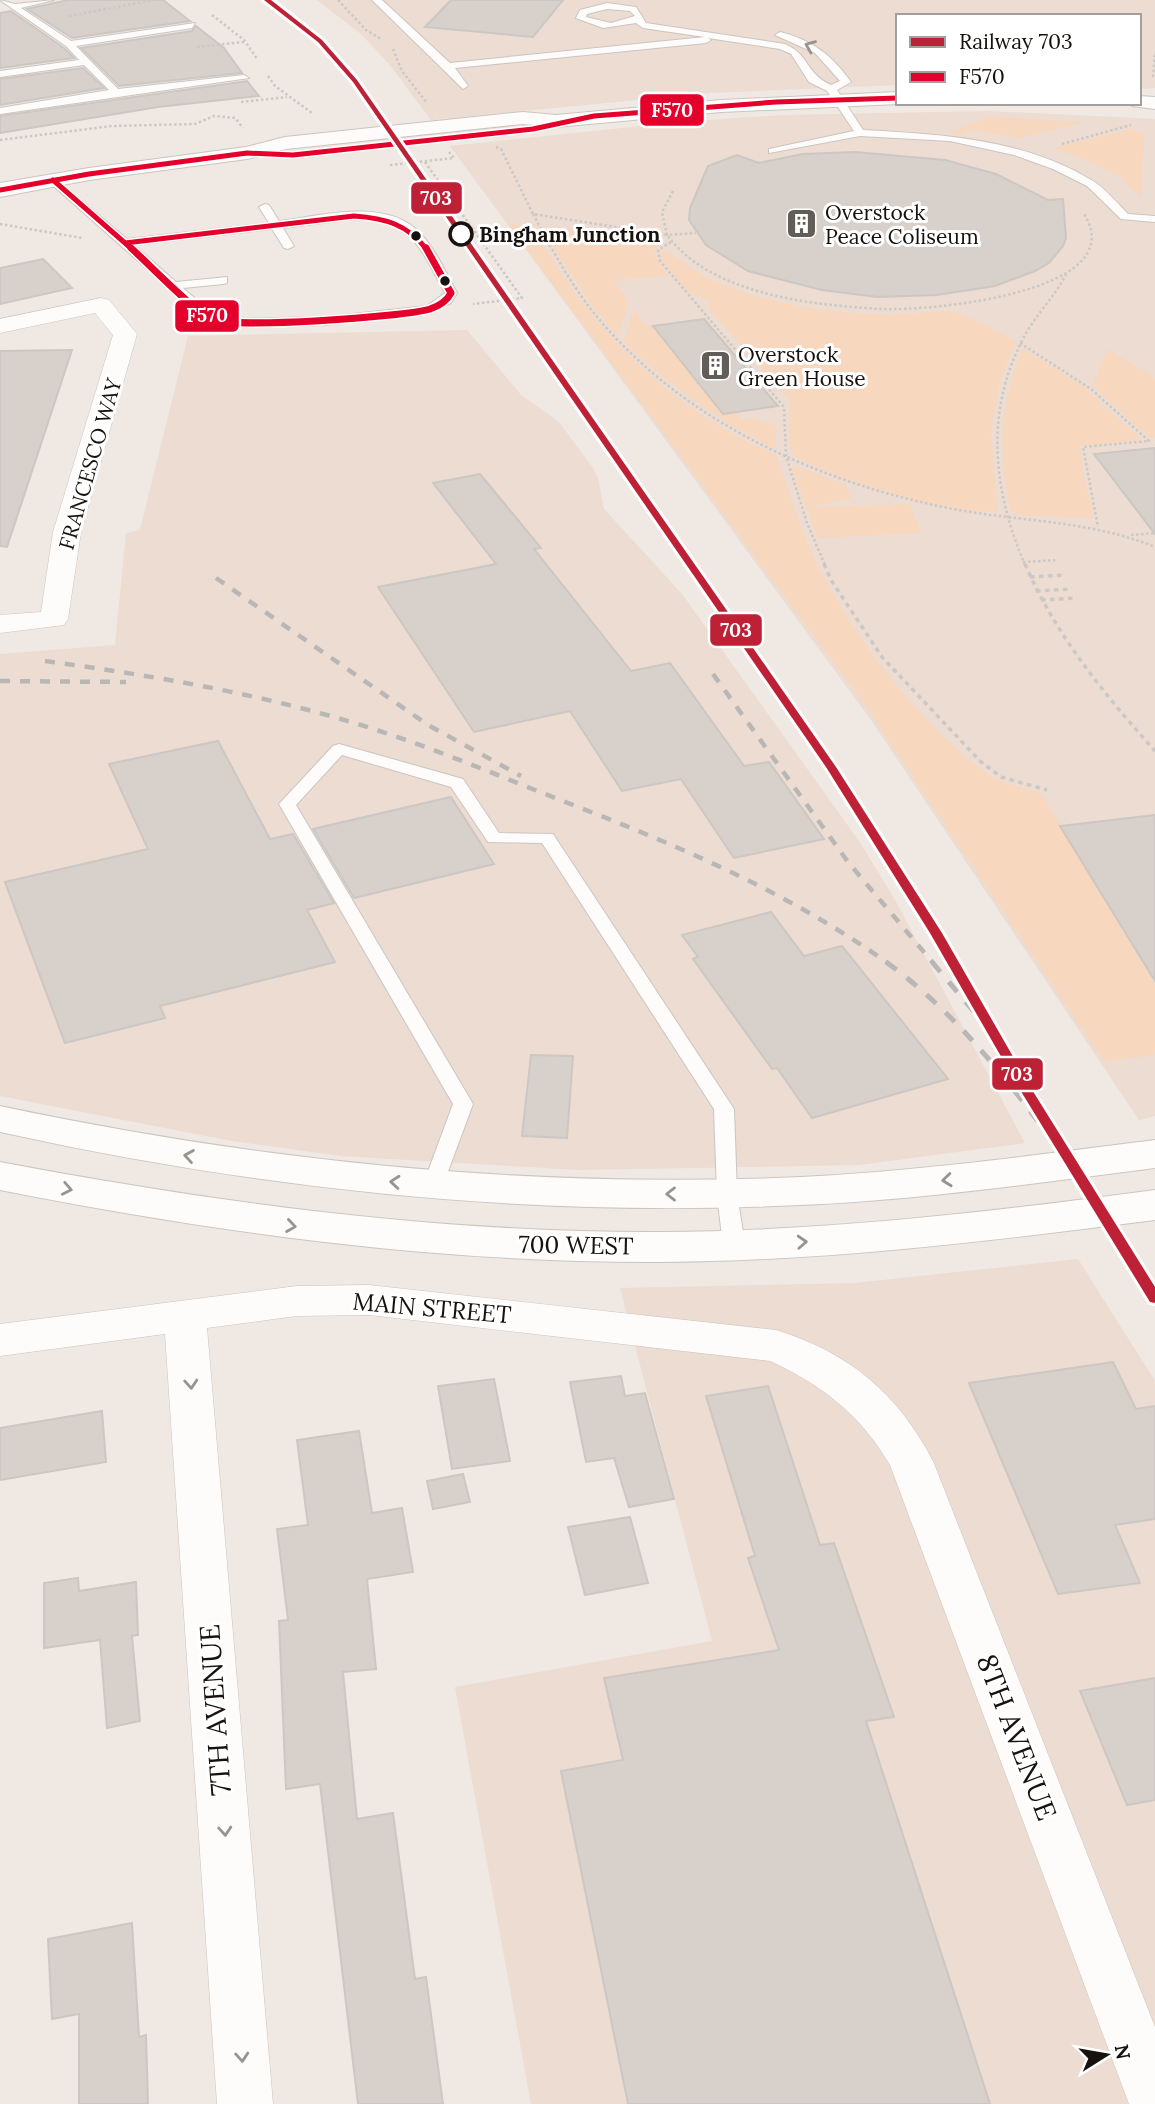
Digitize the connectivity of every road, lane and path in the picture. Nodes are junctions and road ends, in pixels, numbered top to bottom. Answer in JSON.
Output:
{"nodes":[{"id":1,"x":3,"y":0,"type":"edge"},
{"id":2,"x":49,"y":0,"type":"edge"},
{"id":3,"x":154,"y":0,"type":"edge"},
{"id":4,"x":338,"y":0,"type":"edge"},
{"id":5,"x":377,"y":0,"type":"edge"},
{"id":6,"x":642,"y":0,"type":"edge"},
{"id":7,"x":17,"y":6,"type":"junction"},
{"id":8,"x":626,"y":8,"type":"junction"},
{"id":9,"x":64,"y":16,"type":"dead end"},
{"id":10,"x":637,"y":19,"type":"junction"},
{"id":11,"x":192,"y":25,"type":"dead end"},
{"id":12,"x":747,"y":30,"type":"junction"},
{"id":13,"x":736,"y":37,"type":"junction"},
{"id":14,"x":385,"y":42,"type":"dead end"},
{"id":15,"x":69,"y":44,"type":"junction"},
{"id":16,"x":392,"y":47,"type":"dead end"},
{"id":17,"x":1155,"y":54,"type":"edge"},
{"id":18,"x":86,"y":62,"type":"junction"},
{"id":19,"x":449,"y":67,"type":"junction"},
{"id":20,"x":0,"y":74,"type":"edge"},
{"id":21,"x":244,"y":78,"type":"dead end"},
{"id":22,"x":1154,"y":80,"type":"edge"},
{"id":23,"x":463,"y":86,"type":"dead end"},
{"id":24,"x":116,"y":92,"type":"junction"},
{"id":25,"x":834,"y":94,"type":"junction"},
{"id":26,"x":896,"y":98,"type":"edge"},
{"id":27,"x":431,"y":109,"type":"dead end"},
{"id":28,"x":0,"y":111,"type":"edge"},
{"id":29,"x":860,"y":133,"type":"junction"},
{"id":30,"x":0,"y":140,"type":"edge"},
{"id":31,"x":247,"y":144,"type":"junction"},
{"id":32,"x":501,"y":149,"type":"dead end"},
{"id":33,"x":773,"y":151,"type":"dead end"},
{"id":34,"x":390,"y":165,"type":"dead end"},
{"id":35,"x":53,"y":180,"type":"junction"},
{"id":36,"x":0,"y":190,"type":"edge"},
{"id":37,"x":673,"y":191,"type":"dead end"},
{"id":38,"x":265,"y":206,"type":"dead end"},
{"id":39,"x":1080,"y":210,"type":"dead end"},
{"id":40,"x":533,"y":214,"type":"junction"},
{"id":41,"x":1155,"y":219,"type":"edge"},
{"id":42,"x":0,"y":224,"type":"edge"},
{"id":43,"x":276,"y":226,"type":"junction"},
{"id":44,"x":696,"y":233,"type":"dead end"},
{"id":45,"x":667,"y":235,"type":"junction"},
{"id":46,"x":84,"y":239,"type":"dead end"},
{"id":47,"x":671,"y":242,"type":"junction"},
{"id":48,"x":125,"y":243,"type":"junction"},
{"id":49,"x":288,"y":246,"type":"dead end"},
{"id":50,"x":1066,"y":274,"type":"junction"},
{"id":51,"x":223,"y":280,"type":"dead end"},
{"id":52,"x":173,"y":286,"type":"junction"},
{"id":53,"x":440,"y":305,"type":"junction"},
{"id":54,"x":0,"y":326,"type":"edge"},
{"id":55,"x":1020,"y":343,"type":"junction"},
{"id":56,"x":786,"y":456,"type":"junction"},
{"id":57,"x":1007,"y":517,"type":"junction"},
{"id":58,"x":1098,"y":527,"type":"junction"},
{"id":59,"x":1155,"y":533,"type":"edge"},
{"id":60,"x":1129,"y":535,"type":"junction"},
{"id":61,"x":1155,"y":547,"type":"edge"},
{"id":62,"x":1058,"y":561,"type":"dead end"},
{"id":63,"x":1023,"y":562,"type":"junction"},
{"id":64,"x":1065,"y":575,"type":"dead end"},
{"id":65,"x":1030,"y":577,"type":"junction"},
{"id":66,"x":1072,"y":589,"type":"dead end"},
{"id":67,"x":1036,"y":591,"type":"junction"},
{"id":68,"x":1077,"y":598,"type":"dead end"},
{"id":69,"x":1041,"y":600,"type":"junction"},
{"id":70,"x":0,"y":624,"type":"edge"},
{"id":71,"x":1155,"y":751,"type":"edge"},
{"id":72,"x":1047,"y":790,"type":"dead end"},
{"id":73,"x":4,"y":1126,"type":"edge"},
{"id":74,"x":1155,"y":1154,"type":"edge"},
{"id":75,"x":0,"y":1176,"type":"edge"},
{"id":76,"x":433,"y":1185,"type":"junction"},
{"id":77,"x":727,"y":1194,"type":"junction"},
{"id":78,"x":1155,"y":1205,"type":"edge"},
{"id":79,"x":733,"y":1245,"type":"junction"},
{"id":80,"x":185,"y":1316,"type":"junction"},
{"id":81,"x":0,"y":1340,"type":"edge"},
{"id":82,"x":855,"y":1387,"type":"joint"},
{"id":83,"x":1155,"y":2099,"type":"edge"},
{"id":84,"x":246,"y":2104,"type":"edge"}],
"edges":[{"from":1,"to":7,"type":"lane"},
{"from":2,"to":7,"type":"lane"},
{"from":3,"to":9,"type":"path"},
{"from":4,"to":14,"type":"path"},
{"from":5,"to":19,"type":"lane"},
{"from":6,"to":8,"type":"lane"},
{"from":7,"to":15,"type":"lane"},
{"from":8,"to":10,"type":"lane"},
{"from":8,"to":10,"type":"lane"},
{"from":10,"to":12,"type":"lane"},
{"from":10,"to":13,"type":"lane"},
{"from":11,"to":15,"type":"lane"},
{"from":12,"to":13,"type":"lane"},
{"from":25,"to":12,"type":"lane","one_way":true},
{"from":13,"to":19,"type":"lane"},
{"from":13,"to":25,"type":"lane"},
{"from":15,"to":18,"type":"lane"},
{"from":16,"to":27,"type":"path"},
{"from":17,"to":22,"type":"path"},
{"from":18,"to":20,"type":"lane"},
{"from":18,"to":24,"type":"lane"},
{"from":19,"to":23,"type":"lane"},
{"from":21,"to":24,"type":"lane"},
{"from":24,"to":28,"type":"lane"},
{"from":25,"to":26,"type":"main road"},
{"from":25,"to":29,"type":"lane"},
{"from":25,"to":31,"type":"main road"},
{"from":29,"to":33,"type":"lane"},
{"from":29,"to":41,"type":"lane"},
{"from":30,"to":31,"type":"path"},
{"from":31,"to":35,"type":"main road"},
{"from":32,"to":40,"type":"path"},
{"from":34,"to":53,"type":"path"},
{"from":35,"to":36,"type":"main road"},
{"from":35,"to":48,"type":"lane"},
{"from":37,"to":45,"type":"path"},
{"from":38,"to":43,"type":"lane"},
{"from":39,"to":50,"type":"path"},
{"from":40,"to":45,"type":"path"},
{"from":40,"to":56,"type":"path"},
{"from":42,"to":46,"type":"path"},
{"from":43,"to":48,"type":"lane"},
{"from":43,"to":49,"type":"lane"},
{"from":43,"to":53,"type":"lane"},
{"from":44,"to":45,"type":"path"},
{"from":45,"to":47,"type":"path"},
{"from":47,"to":50,"type":"path"},
{"from":47,"to":56,"type":"path"},
{"from":48,"to":52,"type":"lane"},
{"from":50,"to":55,"type":"path"},
{"from":51,"to":52,"type":"lane"},
{"from":52,"to":53,"type":"lane"},
{"from":54,"to":70,"type":"street","name":"FRANCESCO WAY"},
{"from":55,"to":57,"type":"path"},
{"from":55,"to":58,"type":"path"},
{"from":56,"to":57,"type":"path"},
{"from":56,"to":72,"type":"path"},
{"from":57,"to":58,"type":"path"},
{"from":57,"to":63,"type":"path"},
{"from":58,"to":60,"type":"path"},
{"from":59,"to":60,"type":"path"},
{"from":60,"to":61,"type":"path"},
{"from":62,"to":63,"type":"path"},
{"from":63,"to":65,"type":"path"},
{"from":64,"to":65,"type":"path"},
{"from":65,"to":67,"type":"path"},
{"from":66,"to":67,"type":"path"},
{"from":67,"to":69,"type":"path"},
{"from":68,"to":69,"type":"path"},
{"from":69,"to":71,"type":"path"},
{"from":76,"to":73,"type":"main road","one_way":true},
{"from":74,"to":77,"type":"main road","one_way":true},
{"from":75,"to":79,"type":"main road","name":"700 WEST","one_way":true},
{"from":77,"to":76,"type":"main road","one_way":true},
{"from":76,"to":77,"type":"lane"},
{"from":77,"to":79,"type":"lane"},
{"from":79,"to":78,"type":"main road","name":"700 WEST","one_way":true},
{"from":80,"to":81,"type":"street","name":"MAIN STREET"},
{"from":80,"to":82,"type":"street","name":"MAIN STREET"},
{"from":80,"to":84,"type":"street","name":"7TH AVENUE","one_way":true},
{"from":82,"to":83,"type":"street","name":"8TH AVENUE"}]}
